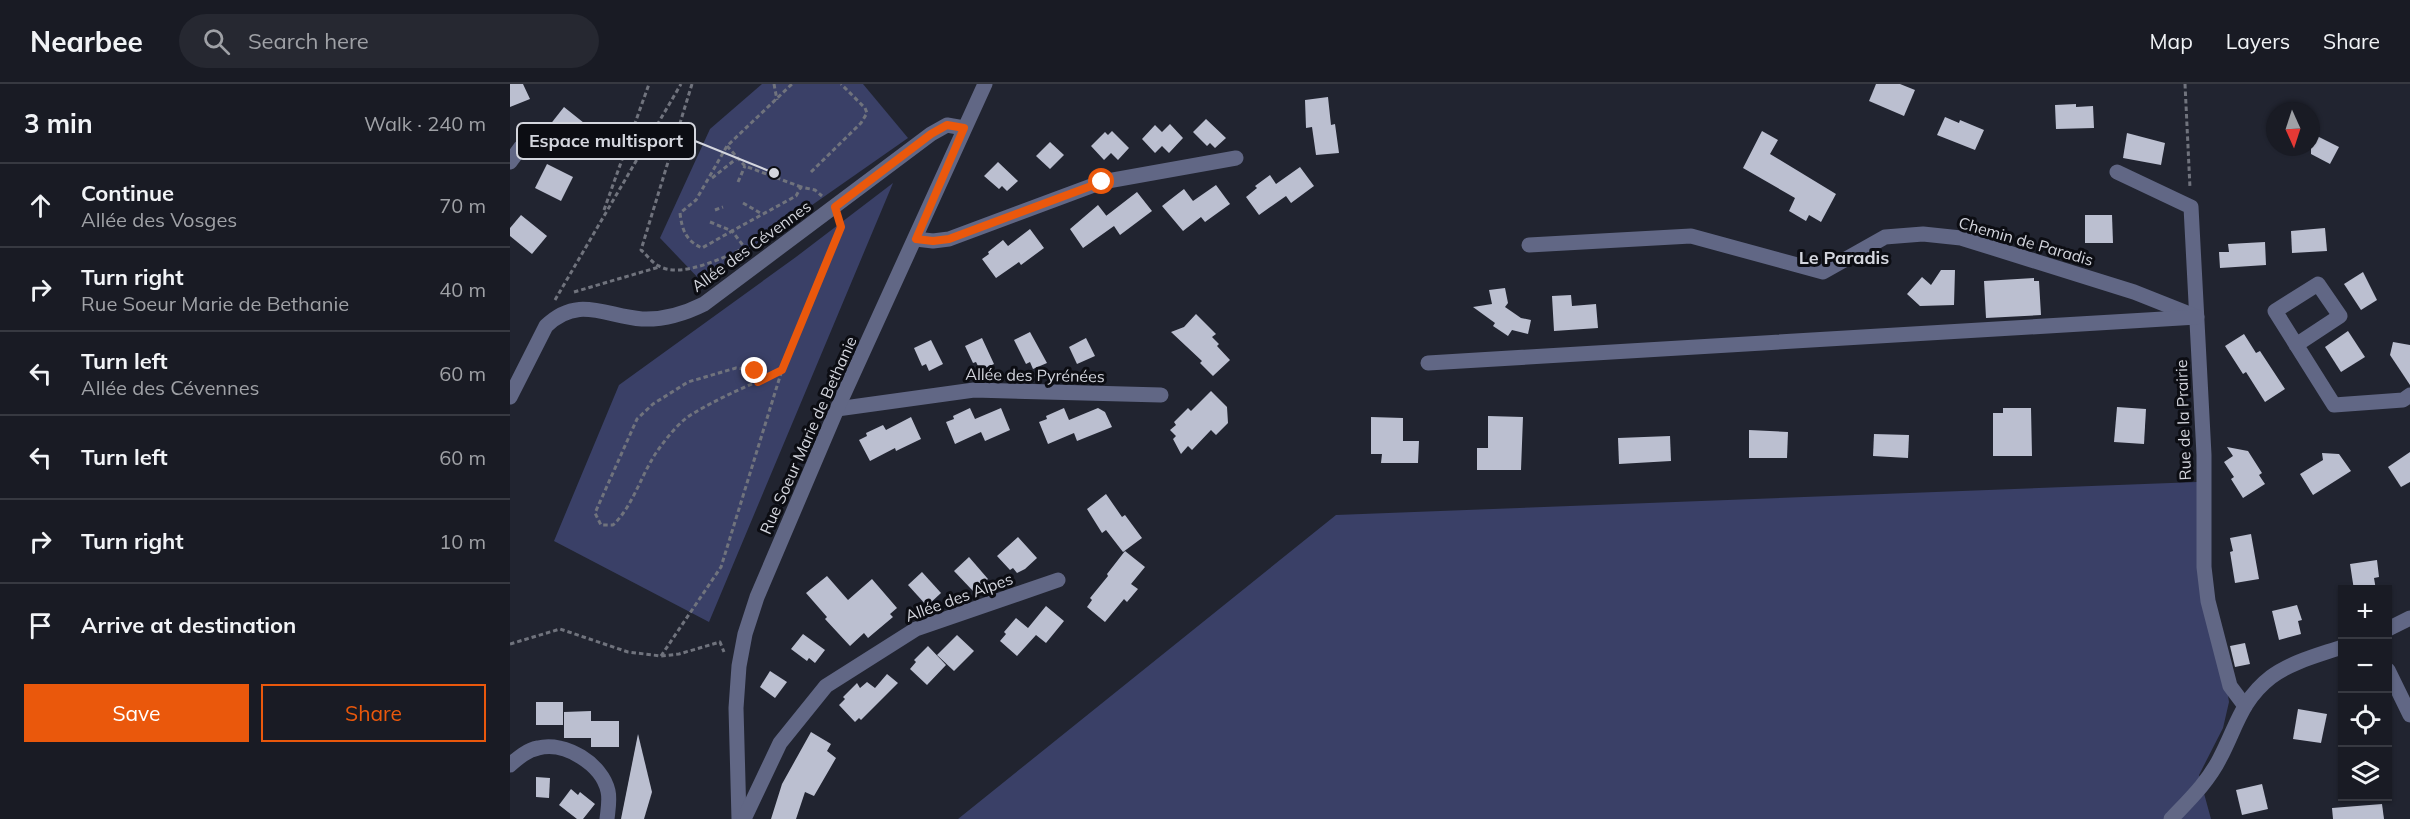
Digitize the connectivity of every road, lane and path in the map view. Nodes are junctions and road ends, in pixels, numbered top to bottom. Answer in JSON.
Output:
{"nodes":[{"id":1,"x":649,"y":84,"type":"edge"},
{"id":2,"x":681,"y":84,"type":"edge"},
{"id":3,"x":692,"y":84,"type":"edge"},
{"id":4,"x":774,"y":84,"type":"edge"},
{"id":5,"x":792,"y":84,"type":"edge"},
{"id":6,"x":841,"y":84,"type":"edge"},
{"id":7,"x":985,"y":84,"type":"edge"},
{"id":8,"x":2185,"y":84,"type":"edge"},
{"id":9,"x":777,"y":100,"type":"junction"},
{"id":10,"x":964,"y":128,"type":"junction"},
{"id":11,"x":727,"y":146,"type":"junction"},
{"id":12,"x":521,"y":147,"type":"dead end"},
{"id":13,"x":736,"y":159,"type":"junction"},
{"id":14,"x":1236,"y":159,"type":"dead end"},
{"id":15,"x":510,"y":162,"type":"edge"},
{"id":16,"x":745,"y":166,"type":"junction"},
{"id":17,"x":811,"y":172,"type":"dead end"},
{"id":18,"x":2116,"y":172,"type":"dead end"},
{"id":19,"x":709,"y":180,"type":"junction"},
{"id":20,"x":738,"y":182,"type":"dead end"},
{"id":21,"x":801,"y":187,"type":"junction"},
{"id":22,"x":743,"y":203,"type":"dead end"},
{"id":23,"x":723,"y":207,"type":"dead end"},
{"id":24,"x":835,"y":207,"type":"junction"},
{"id":25,"x":2191,"y":207,"type":"junction"},
{"id":26,"x":715,"y":210,"type":"dead end"},
{"id":27,"x":762,"y":214,"type":"junction"},
{"id":28,"x":602,"y":217,"type":"junction"},
{"id":29,"x":710,"y":222,"type":"dead end"},
{"id":30,"x":732,"y":231,"type":"junction"},
{"id":31,"x":916,"y":239,"type":"junction"},
{"id":32,"x":1529,"y":245,"type":"dead end"},
{"id":33,"x":659,"y":267,"type":"junction"},
{"id":34,"x":555,"y":298,"type":"junction"},
{"id":35,"x":2197,"y":317,"type":"junction"},
{"id":36,"x":546,"y":326,"type":"junction"},
{"id":37,"x":2296,"y":345,"type":"dead end"},
{"id":38,"x":1428,"y":363,"type":"dead end"},
{"id":39,"x":782,"y":370,"type":"junction"},
{"id":40,"x":758,"y":382,"type":"junction"},
{"id":41,"x":1161,"y":395,"type":"dead end"},
{"id":42,"x":2410,"y":395,"type":"edge"},
{"id":43,"x":510,"y":397,"type":"edge"},
{"id":44,"x":837,"y":409,"type":"junction"},
{"id":45,"x":1058,"y":580,"type":"dead end"},
{"id":46,"x":2410,"y":618,"type":"edge"},
{"id":47,"x":2392,"y":627,"type":"edge"},
{"id":48,"x":720,"y":642,"type":"dead end"},
{"id":49,"x":510,"y":644,"type":"edge"},
{"id":50,"x":2338,"y":649,"type":"edge"},
{"id":51,"x":661,"y":656,"type":"junction"},
{"id":52,"x":2392,"y":678,"type":"edge"},
{"id":53,"x":2245,"y":706,"type":"junction"},
{"id":54,"x":2410,"y":715,"type":"edge"},
{"id":55,"x":510,"y":765,"type":"edge"},
{"id":56,"x":607,"y":819,"type":"edge"},
{"id":57,"x":739,"y":819,"type":"edge"},
{"id":58,"x":744,"y":819,"type":"edge"},
{"id":59,"x":2171,"y":819,"type":"edge"}],
"edges":[{"from":1,"to":28,"type":"path"},
{"from":2,"to":28,"type":"path"},
{"from":3,"to":33,"type":"path"},
{"from":4,"to":9,"type":"path"},
{"from":5,"to":9,"type":"path"},
{"from":6,"to":17,"type":"path"},
{"from":7,"to":10,"type":"street","name":"Rue Soeur Marie de Bethanie"},
{"from":8,"to":25,"type":"path"},
{"from":9,"to":11,"type":"path"},
{"from":10,"to":24,"type":"street","name":"Allée des Cévennes"},
{"from":10,"to":31,"type":"street","name":"Rue Soeur Marie de Bethanie"},
{"from":11,"to":13,"type":"path"},
{"from":11,"to":19,"type":"path"},
{"from":12,"to":15,"type":"street"},
{"from":13,"to":16,"type":"path"},
{"from":13,"to":19,"type":"path"},
{"from":14,"to":31,"type":"street"},
{"from":16,"to":20,"type":"path"},
{"from":16,"to":21,"type":"path"},
{"from":18,"to":25,"type":"street"},
{"from":19,"to":30,"type":"path"},
{"from":21,"to":24,"type":"path"},
{"from":21,"to":27,"type":"path"},
{"from":22,"to":27,"type":"path"},
{"from":23,"to":26,"type":"path"},
{"from":24,"to":36,"type":"street","name":"Allée des Cévennes"},
{"from":24,"to":39,"type":"path"},
{"from":25,"to":35,"type":"street","name":"Rue de la Prairie"},
{"from":27,"to":30,"type":"path"},
{"from":28,"to":34,"type":"path"},
{"from":29,"to":30,"type":"path"},
{"from":30,"to":33,"type":"path"},
{"from":31,"to":44,"type":"street","name":"Rue Soeur Marie de Bethanie"},
{"from":32,"to":35,"type":"street","name":"Chemin de Paradis"},
{"from":33,"to":34,"type":"path"},
{"from":34,"to":36,"type":"path"},
{"from":35,"to":38,"type":"street"},
{"from":35,"to":53,"type":"street","name":"Rue de la Prairie"},
{"from":36,"to":43,"type":"street"},
{"from":37,"to":42,"type":"street"},
{"from":39,"to":40,"type":"path"},
{"from":39,"to":51,"type":"path"},
{"from":40,"to":40,"type":"path"},
{"from":41,"to":44,"type":"street","name":"Allée des Pyrénées"},
{"from":44,"to":57,"type":"street","name":"Rue Soeur Marie de Bethanie"},
{"from":45,"to":58,"type":"street","name":"Allée des Alpes"},
{"from":46,"to":47,"type":"street"},
{"from":48,"to":51,"type":"path"},
{"from":49,"to":51,"type":"path"},
{"from":50,"to":53,"type":"street"},
{"from":52,"to":54,"type":"street"},
{"from":53,"to":59,"type":"street"},
{"from":55,"to":56,"type":"street"}]}
